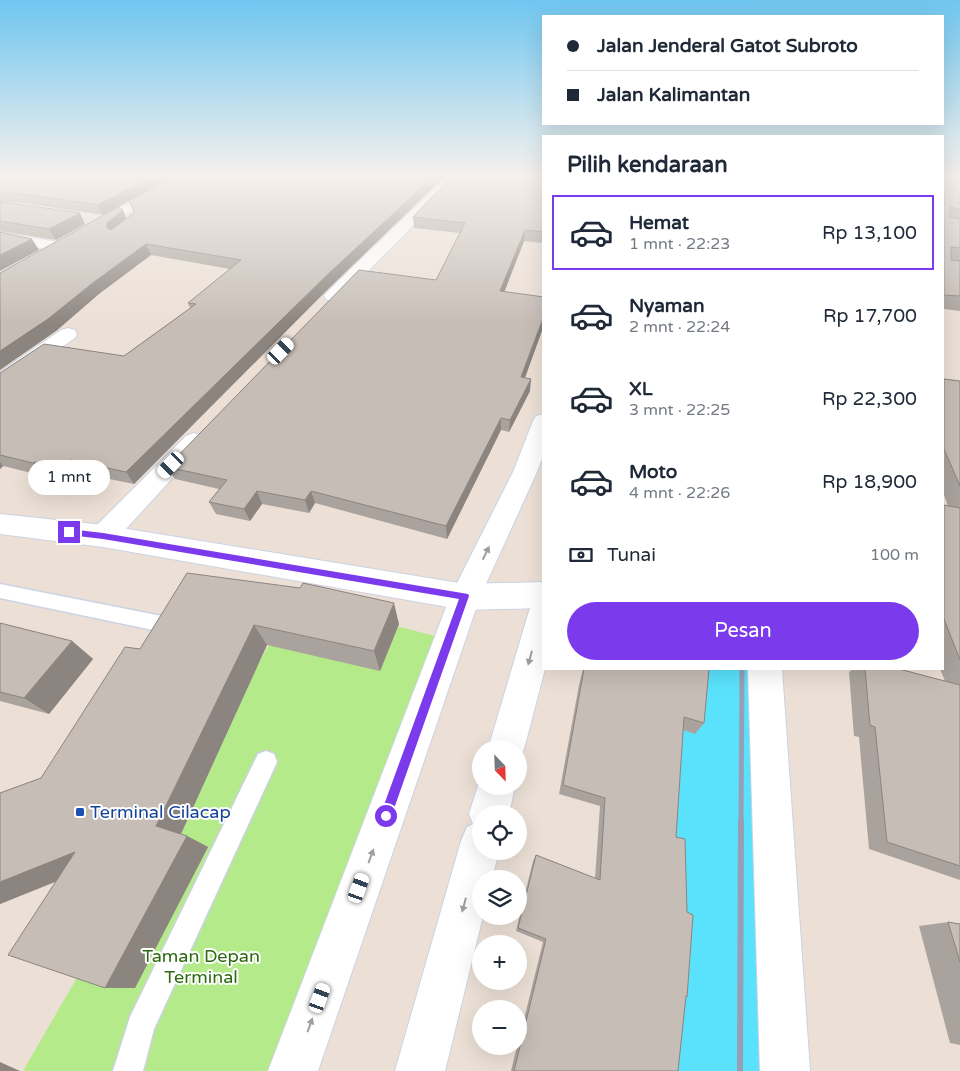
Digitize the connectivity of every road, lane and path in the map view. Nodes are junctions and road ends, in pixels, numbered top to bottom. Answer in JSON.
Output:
{"nodes":[{"id":1,"x":97,"y":225,"type":"edge"},
{"id":2,"x":404,"y":225,"type":"edge"},
{"id":3,"x":0,"y":236,"type":"edge"},
{"id":4,"x":58,"y":247,"type":"junction"},
{"id":5,"x":42,"y":256,"type":"edge"},
{"id":6,"x":322,"y":308,"type":"edge"},
{"id":7,"x":68,"y":334,"type":"dead end"},
{"id":8,"x":0,"y":381,"type":"edge"},
{"id":9,"x":542,"y":426,"type":"edge"},
{"id":10,"x":206,"y":429,"type":"edge"},
{"id":11,"x":0,"y":524,"type":"edge"},
{"id":12,"x":103,"y":536,"type":"junction"},
{"id":13,"x":0,"y":591,"type":"edge"},
{"id":14,"x":542,"y":595,"type":"edge"},
{"id":15,"x":464,"y":596,"type":"junction"},
{"id":16,"x":542,"y":618,"type":"edge"},
{"id":17,"x":172,"y":626,"type":"edge"},
{"id":18,"x":765,"y":670,"type":"edge"},
{"id":19,"x":508,"y":740,"type":"edge"},
{"id":20,"x":266,"y":762,"type":"dead end"},
{"id":21,"x":476,"y":860,"type":"edge"},
{"id":22,"x":128,"y":1071,"type":"edge"},
{"id":23,"x":293,"y":1071,"type":"edge"},
{"id":24,"x":420,"y":1071,"type":"edge"},
{"id":25,"x":785,"y":1071,"type":"edge"}],
"edges":[{"from":1,"to":4,"type":"street"},
{"from":2,"to":6,"type":"street"},
{"from":3,"to":4,"type":"street"},
{"from":4,"to":5,"type":"street"},
{"from":7,"to":8,"type":"street"},
{"from":15,"to":9,"type":"street","one_way":true},
{"from":10,"to":12,"type":"street"},
{"from":11,"to":12,"type":"street"},
{"from":12,"to":15,"type":"street"},
{"from":13,"to":17,"type":"lane"},
{"from":14,"to":15,"type":"street"},
{"from":23,"to":15,"type":"street","one_way":true},
{"from":16,"to":19,"type":"street","one_way":true},
{"from":18,"to":25,"type":"street"},
{"from":20,"to":22,"type":"lane"},
{"from":21,"to":24,"type":"street","one_way":true}]}
